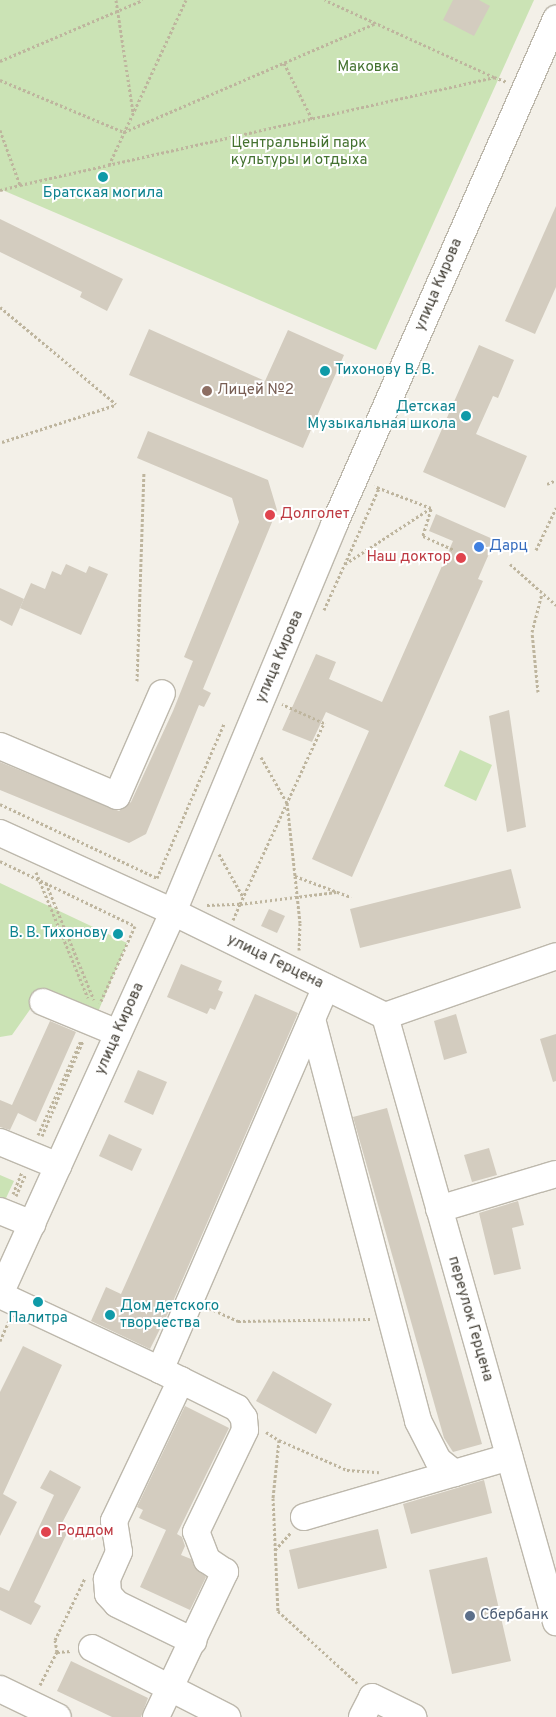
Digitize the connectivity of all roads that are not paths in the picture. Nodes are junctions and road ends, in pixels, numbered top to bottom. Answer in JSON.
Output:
{"nodes":[{"id":1,"x":556,"y":19,"type":"edge"},
{"id":2,"x":162,"y":693,"type":"dead end"},
{"id":3,"x":0,"y":746,"type":"edge"},
{"id":4,"x":0,"y":833,"type":"edge"},
{"id":5,"x":173,"y":912,"type":"junction"},
{"id":6,"x":556,"y":956,"type":"edge"},
{"id":7,"x":326,"y":987,"type":"junction"},
{"id":8,"x":43,"y":1002,"type":"dead end"},
{"id":9,"x":385,"y":1016,"type":"junction"},
{"id":10,"x":312,"y":1020,"type":"junction"},
{"id":11,"x":118,"y":1033,"type":"junction"},
{"id":12,"x":0,"y":1142,"type":"edge"},
{"id":13,"x":58,"y":1166,"type":"junction"},
{"id":14,"x":556,"y":1174,"type":"edge"},
{"id":15,"x":439,"y":1209,"type":"junction"},
{"id":16,"x":4,"y":1213,"type":"edge"},
{"id":17,"x":32,"y":1224,"type":"junction"},
{"id":18,"x":0,"y":1294,"type":"edge"},
{"id":19,"x":171,"y":1375,"type":"junction"},
{"id":20,"x":509,"y":1457,"type":"junction"},
{"id":21,"x":454,"y":1473,"type":"junction"},
{"id":22,"x":304,"y":1517,"type":"dead end"},
{"id":23,"x":556,"y":1622,"type":"edge"},
{"id":24,"x":192,"y":1641,"type":"junction"},
{"id":25,"x":92,"y":1648,"type":"road end"},
{"id":26,"x":170,"y":1688,"type":"junction"},
{"id":27,"x":0,"y":1689,"type":"edge"},
{"id":28,"x":367,"y":1707,"type":"edge"},
{"id":29,"x":58,"y":1717,"type":"edge"},
{"id":30,"x":156,"y":1717,"type":"edge"},
{"id":31,"x":227,"y":1717,"type":"edge"},
{"id":32,"x":413,"y":1717,"type":"edge"}],
"edges":[{"from":1,"to":5,"type":"street","name":"улица Кирова"},
{"from":2,"to":3,"type":"street"},
{"from":4,"to":5,"type":"street","name":"улица Герцена"},
{"from":5,"to":7,"type":"street","name":"улица Герцена"},
{"from":5,"to":11,"type":"street","name":"улица Кирова"},
{"from":6,"to":9,"type":"street"},
{"from":7,"to":9,"type":"street","name":"улица Герцена"},
{"from":7,"to":10,"type":"street"},
{"from":8,"to":11,"type":"street"},
{"from":9,"to":15,"type":"street","name":"переулок Герцена"},
{"from":10,"to":19,"type":"street"},
{"from":10,"to":21,"type":"street"},
{"from":11,"to":13,"type":"street","name":"улица Кирова"},
{"from":12,"to":13,"type":"street"},
{"from":13,"to":17,"type":"street","name":"улица Кирова"},
{"from":14,"to":15,"type":"street"},
{"from":15,"to":20,"type":"street","name":"переулок Герцена"},
{"from":16,"to":17,"type":"street"},
{"from":17,"to":18,"type":"street","name":"улица Кирова"},
{"from":18,"to":19,"type":"street"},
{"from":19,"to":24,"type":"street"},
{"from":19,"to":24,"type":"street"},
{"from":20,"to":21,"type":"street"},
{"from":20,"to":23,"type":"street","name":"переулок Герцена"},
{"from":21,"to":22,"type":"street"},
{"from":24,"to":26,"type":"street"},
{"from":25,"to":26,"type":"street"},
{"from":26,"to":30,"type":"street"},
{"from":26,"to":31,"type":"street"},
{"from":27,"to":29,"type":"street"},
{"from":28,"to":32,"type":"street"}]}
